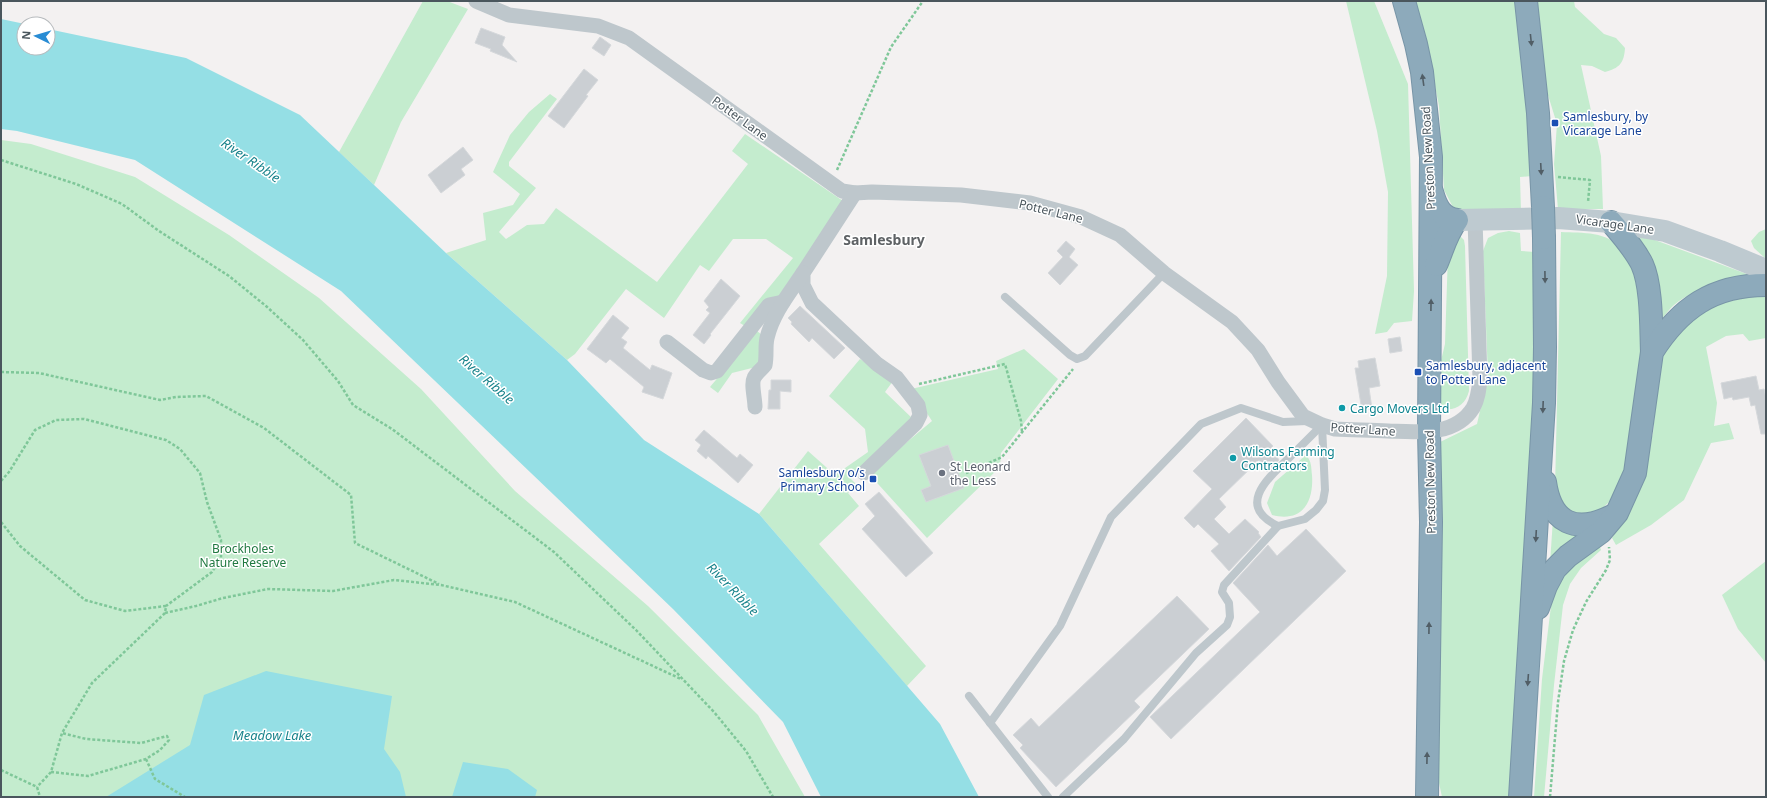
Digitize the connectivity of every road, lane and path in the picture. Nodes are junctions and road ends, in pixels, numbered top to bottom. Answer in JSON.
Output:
{"nodes":[{"id":1,"x":476,"y":1,"type":"edge"},
{"id":2,"x":923,"y":1,"type":"edge"},
{"id":3,"x":1404,"y":1,"type":"edge"},
{"id":4,"x":1526,"y":1,"type":"edge"},
{"id":5,"x":1,"y":160,"type":"edge"},
{"id":6,"x":1556,"y":177,"type":"dead end"},
{"id":7,"x":832,"y":184,"type":"junction"},
{"id":8,"x":1431,"y":188,"type":"junction"},
{"id":9,"x":855,"y":193,"type":"junction"},
{"id":10,"x":1466,"y":220,"type":"junction"},
{"id":11,"x":1586,"y":220,"type":"junction"},
{"id":12,"x":1611,"y":222,"type":"junction"},
{"id":13,"x":1766,"y":270,"type":"edge"},
{"id":14,"x":803,"y":273,"type":"junction"},
{"id":15,"x":1164,"y":273,"type":"junction"},
{"id":16,"x":1431,"y":275,"type":"junction"},
{"id":17,"x":1766,"y":285,"type":"edge"},
{"id":18,"x":1005,"y":297,"type":"dead end"},
{"id":19,"x":783,"y":302,"type":"junction"},
{"id":20,"x":667,"y":342,"type":"dead end"},
{"id":21,"x":1652,"y":352,"type":"junction"},
{"id":22,"x":1077,"y":359,"type":"junction"},
{"id":23,"x":1,"y":372,"type":"edge"},
{"id":24,"x":904,"y":387,"type":"junction"},
{"id":25,"x":755,"y":407,"type":"dead end"},
{"id":26,"x":1317,"y":423,"type":"junction"},
{"id":27,"x":1022,"y":432,"type":"junction"},
{"id":28,"x":1429,"y":432,"type":"junction"},
{"id":29,"x":1541,"y":458,"type":"junction"},
{"id":30,"x":864,"y":473,"type":"dead end"},
{"id":31,"x":966,"y":473,"type":"dead end"},
{"id":32,"x":1,"y":481,"type":"edge"},
{"id":33,"x":1617,"y":514,"type":"junction"},
{"id":34,"x":1,"y":522,"type":"edge"},
{"id":35,"x":1278,"y":526,"type":"junction"},
{"id":36,"x":1602,"y":532,"type":"junction"},
{"id":37,"x":441,"y":585,"type":"junction"},
{"id":38,"x":166,"y":606,"type":"junction"},
{"id":39,"x":165,"y":613,"type":"junction"},
{"id":40,"x":1529,"y":651,"type":"junction"},
{"id":41,"x":684,"y":680,"type":"junction"},
{"id":42,"x":970,"y":696,"type":"dead end"},
{"id":43,"x":990,"y":723,"type":"junction"},
{"id":44,"x":62,"y":733,"type":"junction"},
{"id":45,"x":146,"y":759,"type":"junction"},
{"id":46,"x":1,"y":770,"type":"edge"},
{"id":47,"x":51,"y":772,"type":"junction"},
{"id":48,"x":37,"y":787,"type":"junction"},
{"id":49,"x":40,"y":797,"type":"edge"},
{"id":50,"x":185,"y":797,"type":"edge"},
{"id":51,"x":773,"y":797,"type":"edge"},
{"id":52,"x":1048,"y":797,"type":"edge"},
{"id":53,"x":1063,"y":797,"type":"edge"},
{"id":54,"x":1427,"y":797,"type":"edge"},
{"id":55,"x":1520,"y":797,"type":"edge"},
{"id":56,"x":1550,"y":797,"type":"edge"}],
"edges":[{"from":1,"to":7,"type":"street","name":"Potter Lane"},
{"from":2,"to":7,"type":"path"},
{"from":8,"to":3,"type":"highway","name":"Preston New Road","one_way":true},
{"from":4,"to":29,"type":"highway","one_way":true,"bridge":true},
{"from":5,"to":41,"type":"path"},
{"from":6,"to":11,"type":"path"},
{"from":7,"to":9,"type":"street","name":"Potter Lane"},
{"from":8,"to":10,"type":"highway"},
{"from":8,"to":16,"type":"highway","name":"Preston New Road"},
{"from":9,"to":14,"type":"street"},
{"from":9,"to":15,"type":"street","name":"Potter Lane"},
{"from":10,"to":11,"type":"street","name":"Vicarage Lane"},
{"from":10,"to":16,"type":"highway"},
{"from":10,"to":28,"type":"street","name":"Potter Lane"},
{"from":11,"to":12,"type":"street","name":"Vicarage Lane"},
{"from":12,"to":13,"type":"street","name":"Vicarage Lane"},
{"from":12,"to":21,"type":"highway"},
{"from":14,"to":19,"type":"street"},
{"from":14,"to":24,"type":"street"},
{"from":15,"to":22,"type":"lane"},
{"from":15,"to":26,"type":"street","name":"Potter Lane"},
{"from":28,"to":16,"type":"highway","name":"Preston New Road","one_way":true},
{"from":17,"to":21,"type":"highway"},
{"from":18,"to":22,"type":"lane"},
{"from":19,"to":20,"type":"street"},
{"from":19,"to":25,"type":"street"},
{"from":21,"to":33,"type":"highway"},
{"from":22,"to":27,"type":"path"},
{"from":23,"to":37,"type":"path"},
{"from":24,"to":27,"type":"path"},
{"from":24,"to":30,"type":"street"},
{"from":26,"to":28,"type":"street","name":"Potter Lane"},
{"from":26,"to":35,"type":"lane"},
{"from":26,"to":35,"type":"lane"},
{"from":26,"to":43,"type":"lane"},
{"from":27,"to":31,"type":"path"},
{"from":54,"to":28,"type":"highway","name":"Preston New Road","one_way":true},
{"from":29,"to":33,"type":"highway"},
{"from":29,"to":40,"type":"highway","one_way":true},
{"from":32,"to":38,"type":"path"},
{"from":33,"to":36,"type":"highway"},
{"from":34,"to":38,"type":"path"},
{"from":35,"to":53,"type":"lane"},
{"from":36,"to":40,"type":"highway"},
{"from":36,"to":56,"type":"path"},
{"from":37,"to":39,"type":"path"},
{"from":37,"to":41,"type":"path"},
{"from":38,"to":39,"type":"path"},
{"from":39,"to":44,"type":"path"},
{"from":40,"to":55,"type":"highway","one_way":true},
{"from":41,"to":51,"type":"path"},
{"from":42,"to":43,"type":"lane"},
{"from":43,"to":52,"type":"lane"},
{"from":44,"to":45,"type":"path"},
{"from":44,"to":47,"type":"path"},
{"from":45,"to":47,"type":"path"},
{"from":45,"to":50,"type":"path"},
{"from":46,"to":48,"type":"path"},
{"from":47,"to":48,"type":"path"},
{"from":48,"to":49,"type":"path"}]}
